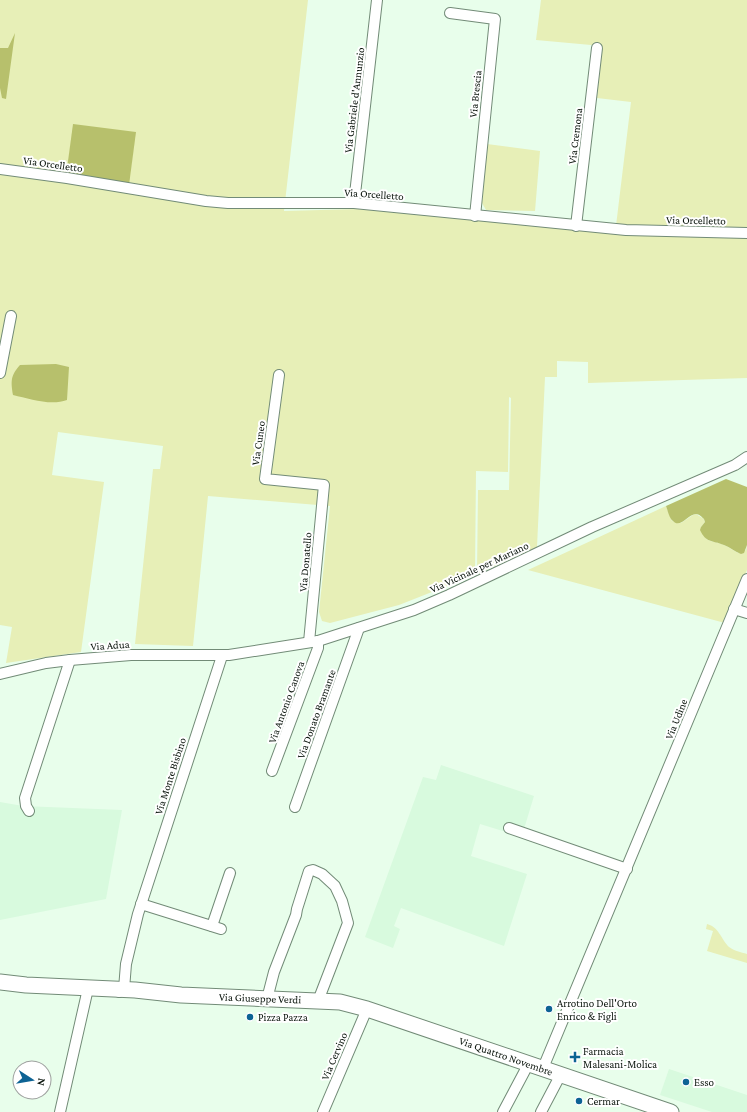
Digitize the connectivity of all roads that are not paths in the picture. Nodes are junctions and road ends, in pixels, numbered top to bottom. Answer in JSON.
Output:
{"nodes":[{"id":1,"x":377,"y":0,"type":"edge"},
{"id":2,"x":450,"y":13,"type":"dead end"},
{"id":3,"x":598,"y":48,"type":"dead end"},
{"id":4,"x":0,"y":169,"type":"edge"},
{"id":5,"x":354,"y":204,"type":"junction"},
{"id":6,"x":475,"y":216,"type":"junction"},
{"id":7,"x":576,"y":226,"type":"junction"},
{"id":8,"x":747,"y":233,"type":"edge"},
{"id":9,"x":11,"y":316,"type":"dead end"},
{"id":10,"x":0,"y":373,"type":"edge"},
{"id":11,"x":279,"y":375,"type":"dead end"},
{"id":12,"x":747,"y":457,"type":"edge"},
{"id":13,"x":747,"y":462,"type":"edge"},
{"id":14,"x":735,"y":465,"type":"junction"},
{"id":15,"x":324,"y":485,"type":"joint"},
{"id":16,"x":747,"y":579,"type":"edge"},
{"id":17,"x":734,"y":609,"type":"junction"},
{"id":18,"x":747,"y":613,"type":"edge"},
{"id":19,"x":359,"y":628,"type":"junction"},
{"id":20,"x":314,"y":642,"type":"junction"},
{"id":21,"x":222,"y":656,"type":"junction"},
{"id":22,"x":70,"y":660,"type":"junction"},
{"id":23,"x":0,"y":674,"type":"edge"},
{"id":24,"x":272,"y":771,"type":"dead end"},
{"id":25,"x":295,"y":807,"type":"dead end"},
{"id":26,"x":29,"y":811,"type":"dead end"},
{"id":27,"x":509,"y":828,"type":"dead end"},
{"id":28,"x":627,"y":869,"type":"junction"},
{"id":29,"x":230,"y":872,"type":"dead end"},
{"id":30,"x":141,"y":904,"type":"junction"},
{"id":31,"x":0,"y":982,"type":"edge"},
{"id":32,"x":124,"y":989,"type":"junction"},
{"id":33,"x":0,"y":992,"type":"edge"},
{"id":34,"x":87,"y":993,"type":"junction"},
{"id":35,"x":103,"y":993,"type":"junction"},
{"id":36,"x":181,"y":995,"type":"junction"},
{"id":37,"x":267,"y":999,"type":"junction"},
{"id":38,"x":318,"y":1001,"type":"junction"},
{"id":39,"x":340,"y":1002,"type":"joint"},
{"id":40,"x":367,"y":1009,"type":"junction"},
{"id":41,"x":529,"y":1063,"type":"junction"},
{"id":42,"x":543,"y":1068,"type":"junction"},
{"id":43,"x":561,"y":1074,"type":"junction"},
{"id":44,"x":60,"y":1112,"type":"edge"},
{"id":45,"x":323,"y":1112,"type":"edge"},
{"id":46,"x":503,"y":1112,"type":"edge"},
{"id":47,"x":540,"y":1112,"type":"edge"},
{"id":48,"x":671,"y":1112,"type":"edge"}],
"edges":[{"from":1,"to":5,"type":"street","name":"Via Gabriele d'Annunzio"},
{"from":2,"to":6,"type":"street","name":"Via Brescia"},
{"from":3,"to":7,"type":"street","name":"Via Cremona"},
{"from":4,"to":5,"type":"street","name":"Via Orcelletto"},
{"from":5,"to":6,"type":"street","name":"Via Orcelletto"},
{"from":6,"to":7,"type":"street","name":"Via Orcelletto"},
{"from":7,"to":8,"type":"street","name":"Via Orcelletto"},
{"from":9,"to":10,"type":"street"},
{"from":11,"to":15,"type":"street","name":"Via Cuneo"},
{"from":12,"to":14,"type":"street"},
{"from":13,"to":14,"type":"street"},
{"from":14,"to":19,"type":"street","name":"Via Vicinale per Mariano"},
{"from":15,"to":20,"type":"street","name":"Via Donatello"},
{"from":16,"to":17,"type":"street","name":"Via Udine"},
{"from":17,"to":18,"type":"street"},
{"from":17,"to":28,"type":"street","name":"Via Udine"},
{"from":19,"to":20,"type":"street","name":"Via Vicinale per Mariano"},
{"from":19,"to":25,"type":"street","name":"Via Donato Bramante"},
{"from":20,"to":21,"type":"street","name":"Via Vicinale per Mariano"},
{"from":20,"to":24,"type":"street","name":"Via Antonio Canova"},
{"from":21,"to":22,"type":"street","name":"Via Adua"},
{"from":21,"to":30,"type":"street","name":"Via Monte Bisbino"},
{"from":22,"to":23,"type":"street","name":"Via Adua"},
{"from":22,"to":26,"type":"street"},
{"from":27,"to":28,"type":"street"},
{"from":28,"to":42,"type":"street","name":"Via Udine"},
{"from":29,"to":30,"type":"street"},
{"from":30,"to":32,"type":"street","name":"Via Monte Bisbino"},
{"from":31,"to":32,"type":"main road","name":"Via Giuseppe Verdi"},
{"from":32,"to":35,"type":"street","name":"Via Giuseppe Verdi"},
{"from":32,"to":36,"type":"main road","name":"Via Giuseppe Verdi"},
{"from":33,"to":34,"type":"main road","name":"Via Giuseppe Verdi"},
{"from":34,"to":35,"type":"main road","name":"Via Giuseppe Verdi"},
{"from":34,"to":44,"type":"street"},
{"from":35,"to":36,"type":"main road","name":"Via Giuseppe Verdi"},
{"from":36,"to":37,"type":"main road","name":"Via Giuseppe Verdi"},
{"from":37,"to":38,"type":"main road","name":"Via Giuseppe Verdi"},
{"from":37,"to":38,"type":"street"},
{"from":38,"to":39,"type":"main road","name":"Via Giuseppe Verdi"},
{"from":39,"to":40,"type":"main road","name":"Via Quattro Novembre"},
{"from":40,"to":41,"type":"main road","name":"Via Quattro Novembre"},
{"from":40,"to":45,"type":"street","name":"Via Cervino"},
{"from":41,"to":42,"type":"main road","name":"Via Quattro Novembre"},
{"from":41,"to":46,"type":"street"},
{"from":42,"to":43,"type":"main road","name":"Via Quattro Novembre"},
{"from":43,"to":47,"type":"street"},
{"from":43,"to":48,"type":"main road","name":"Via Quattro Novembre"}]}
